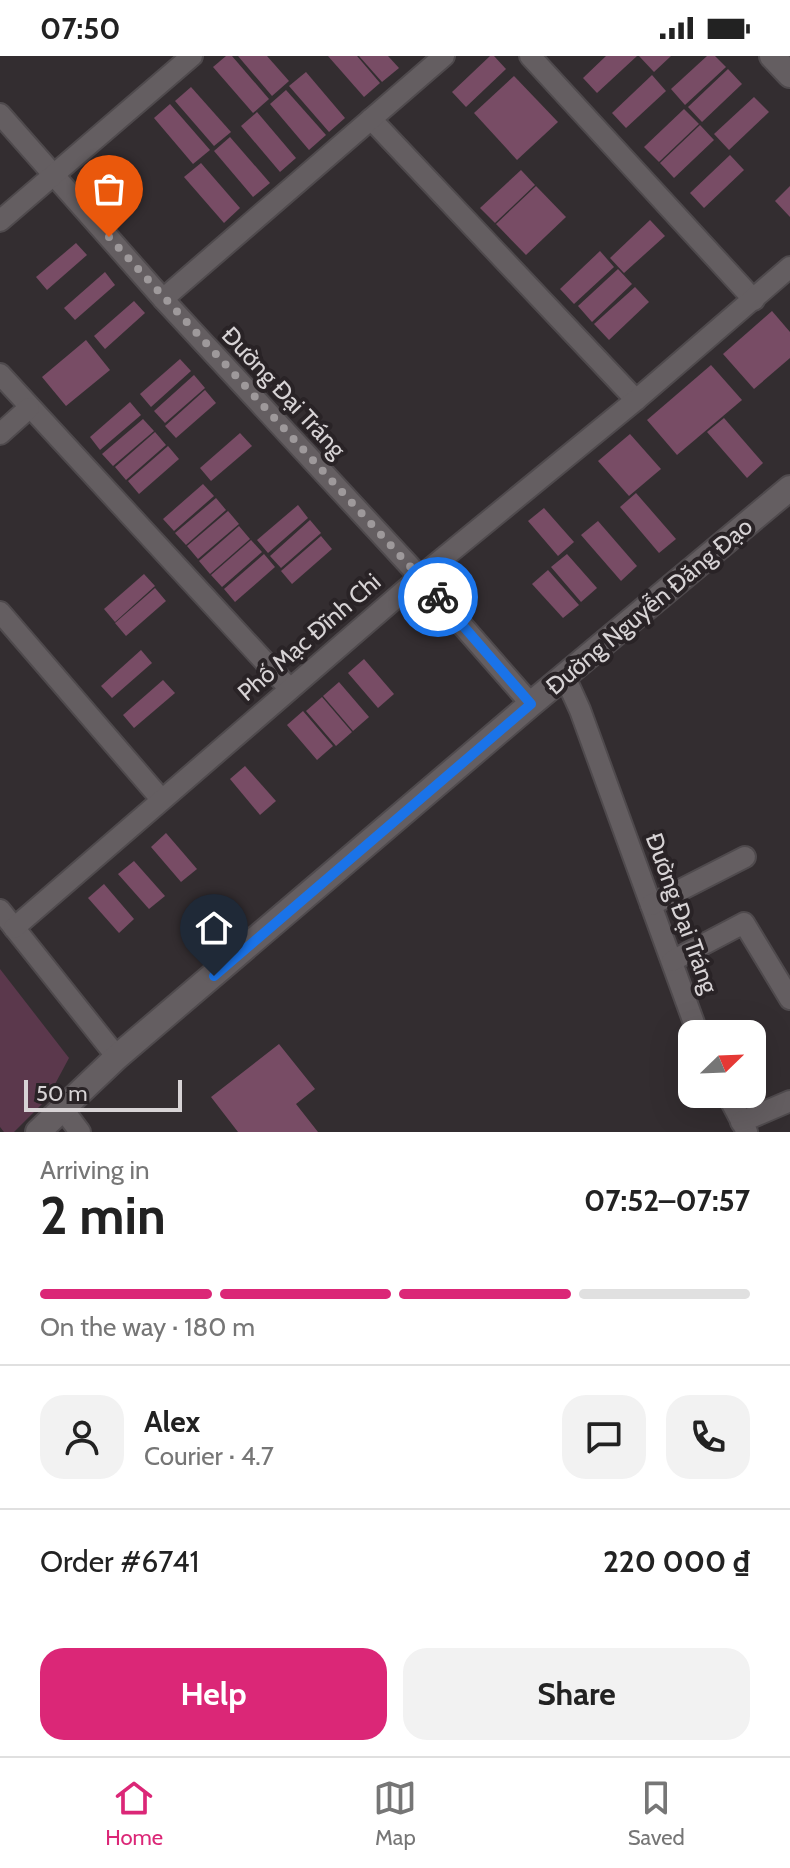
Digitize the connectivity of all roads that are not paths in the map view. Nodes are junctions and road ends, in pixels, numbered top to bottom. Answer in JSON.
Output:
{"nodes":[{"id":1,"x":192,"y":56,"type":"edge"},
{"id":2,"x":444,"y":56,"type":"edge"},
{"id":3,"x":530,"y":56,"type":"edge"},
{"id":4,"x":772,"y":56,"type":"edge"},
{"id":5,"x":790,"y":75,"type":"edge"},
{"id":6,"x":0,"y":114,"type":"edge"},
{"id":7,"x":371,"y":119,"type":"junction"},
{"id":8,"x":54,"y":176,"type":"junction"},
{"id":9,"x":0,"y":221,"type":"edge"},
{"id":10,"x":790,"y":267,"type":"edge"},
{"id":11,"x":163,"y":299,"type":"junction"},
{"id":12,"x":754,"y":300,"type":"junction"},
{"id":13,"x":0,"y":374,"type":"edge"},
{"id":14,"x":636,"y":400,"type":"junction"},
{"id":15,"x":29,"y":408,"type":"junction"},
{"id":16,"x":0,"y":434,"type":"edge"},
{"id":17,"x":790,"y":488,"type":"edge"},
{"id":18,"x":420,"y":577,"type":"junction"},
{"id":19,"x":0,"y":612,"type":"edge"},
{"id":20,"x":565,"y":677,"type":"junction"},
{"id":21,"x":289,"y":688,"type":"junction"},
{"id":22,"x":531,"y":704,"type":"junction"},
{"id":23,"x":161,"y":799,"type":"junction"},
{"id":24,"x":745,"y":857,"type":"dead end"},
{"id":25,"x":651,"y":905,"type":"junction"},
{"id":26,"x":0,"y":910,"type":"edge"},
{"id":27,"x":14,"y":928,"type":"junction"},
{"id":28,"x":672,"y":961,"type":"junction"},
{"id":29,"x":790,"y":999,"type":"edge"},
{"id":30,"x":693,"y":1020,"type":"edge"},
{"id":31,"x":117,"y":1057,"type":"junction"},
{"id":32,"x":790,"y":1101,"type":"edge"},
{"id":33,"x":62,"y":1108,"type":"junction"},
{"id":34,"x":734,"y":1108,"type":"edge"},
{"id":35,"x":744,"y":1127,"type":"edge"},
{"id":36,"x":38,"y":1132,"type":"edge"},
{"id":37,"x":80,"y":1132,"type":"edge"}],
"edges":[{"from":1,"to":8,"type":"street"},
{"from":2,"to":7,"type":"street"},
{"from":3,"to":12,"type":"street"},
{"from":4,"to":5,"type":"main road"},
{"from":6,"to":8,"type":"street","name":"Đường Đại Tráng"},
{"from":7,"to":11,"type":"street"},
{"from":7,"to":14,"type":"street"},
{"from":8,"to":9,"type":"street"},
{"from":8,"to":11,"type":"street","name":"Đường Đại Tráng"},
{"from":10,"to":12,"type":"street","name":"Phố Mạc Đĩnh Chi"},
{"from":11,"to":18,"type":"street","name":"Đường Đại Tráng"},
{"from":12,"to":14,"type":"street","name":"Phố Mạc Đĩnh Chi"},
{"from":13,"to":15,"type":"street"},
{"from":14,"to":18,"type":"street","name":"Phố Mạc Đĩnh Chi"},
{"from":15,"to":16,"type":"street"},
{"from":15,"to":21,"type":"street"},
{"from":17,"to":20,"type":"main road","name":"Đường Nguyễn Đăng Đạo"},
{"from":18,"to":21,"type":"street","name":"Phố Mạc Đĩnh Chi"},
{"from":18,"to":22,"type":"street","name":"Đường Đại Tráng"},
{"from":19,"to":23,"type":"street"},
{"from":20,"to":22,"type":"main road","name":"Đường Nguyễn Đăng Đạo"},
{"from":20,"to":25,"type":"street","name":"Đường Đại Tráng"},
{"from":21,"to":23,"type":"street","name":"Phố Mạc Đĩnh Chi"},
{"from":22,"to":31,"type":"main road","name":"Đường Nguyễn Đăng Đạo"},
{"from":23,"to":27,"type":"street","name":"Phố Mạc Đĩnh Chi"},
{"from":24,"to":25,"type":"street"},
{"from":25,"to":28,"type":"street","name":"Đường Đại Tráng"},
{"from":26,"to":27,"type":"street"},
{"from":27,"to":31,"type":"street"},
{"from":28,"to":29,"type":"street"},
{"from":28,"to":30,"type":"street","name":"Đường Đại Tráng"},
{"from":31,"to":33,"type":"main road","name":"Đường Nguyễn Đăng Đạo"},
{"from":32,"to":35,"type":"street"},
{"from":33,"to":36,"type":"main road","name":"Đường Nguyễn Đăng Đạo"},
{"from":33,"to":37,"type":"street"},
{"from":34,"to":35,"type":"street"}]}
